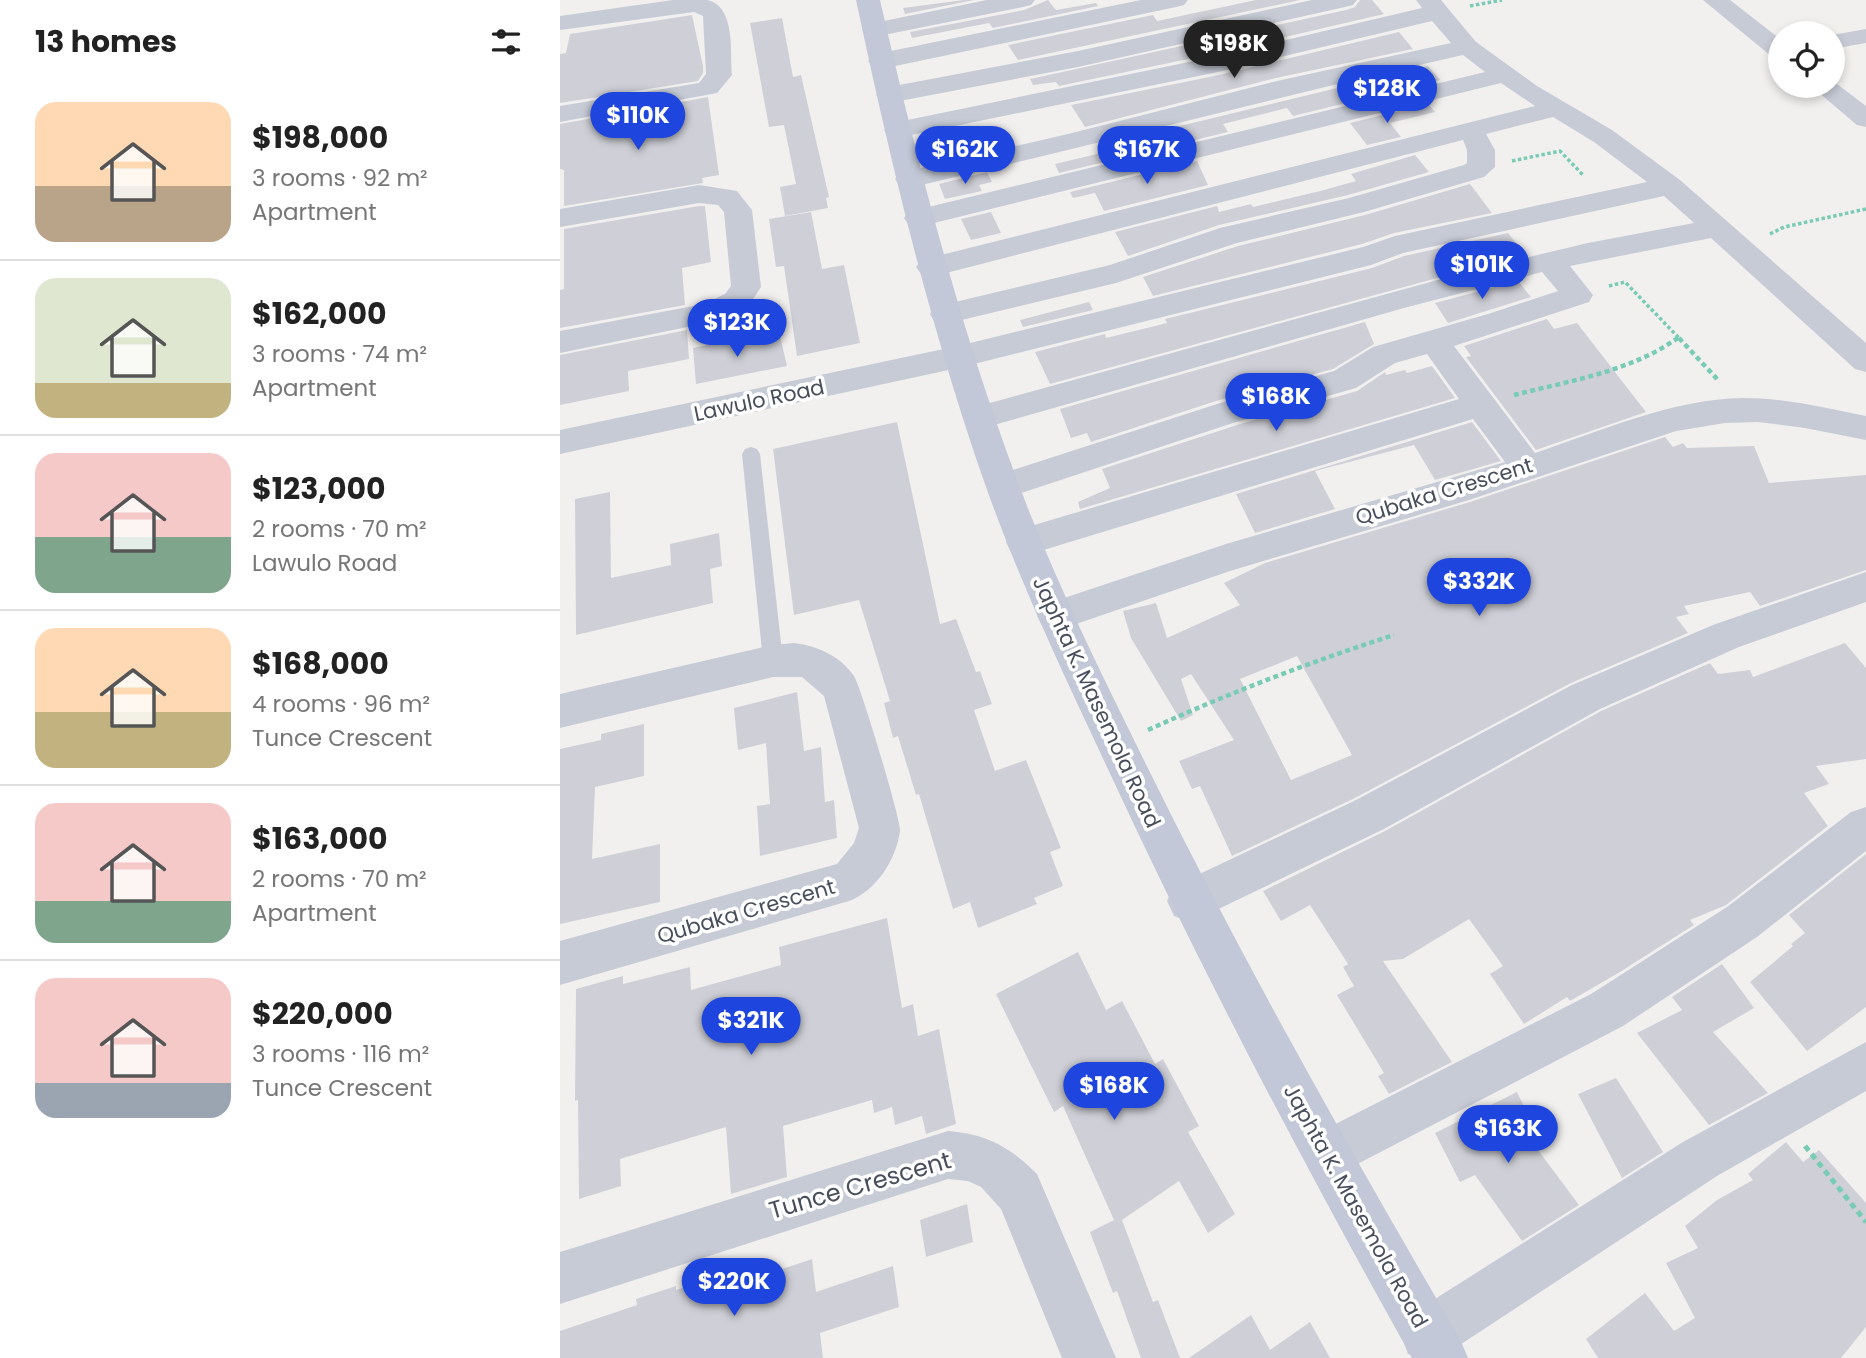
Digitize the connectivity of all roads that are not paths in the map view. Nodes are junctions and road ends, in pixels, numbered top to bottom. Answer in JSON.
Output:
{"nodes":[{"id":1,"x":868,"y":0,"type":"edge"},
{"id":2,"x":1023,"y":0,"type":"edge"},
{"id":3,"x":1345,"y":0,"type":"edge"},
{"id":4,"x":1715,"y":0,"type":"edge"},
{"id":5,"x":1160,"y":2,"type":"edge"},
{"id":6,"x":1433,"y":6,"type":"edge"},
{"id":7,"x":560,"y":23,"type":"edge"},
{"id":8,"x":874,"y":30,"type":"junction"},
{"id":9,"x":1174,"y":36,"type":"junction"},
{"id":10,"x":1866,"y":36,"type":"edge"},
{"id":11,"x":1845,"y":40,"type":"edge"},
{"id":12,"x":1768,"y":42,"type":"edge"},
{"id":13,"x":1467,"y":47,"type":"junction"},
{"id":14,"x":881,"y":61,"type":"junction"},
{"id":15,"x":1503,"y":75,"type":"junction"},
{"id":16,"x":889,"y":95,"type":"junction"},
{"id":17,"x":1839,"y":98,"type":"edge"},
{"id":18,"x":1558,"y":108,"type":"junction"},
{"id":19,"x":560,"y":114,"type":"edge"},
{"id":20,"x":1866,"y":119,"type":"edge"},
{"id":21,"x":897,"y":130,"type":"junction"},
{"id":22,"x":1471,"y":130,"type":"junction"},
{"id":23,"x":909,"y":179,"type":"junction"},
{"id":24,"x":1670,"y":186,"type":"junction"},
{"id":25,"x":560,"y":218,"type":"edge"},
{"id":26,"x":918,"y":218,"type":"junction"},
{"id":27,"x":1716,"y":228,"type":"junction"},
{"id":28,"x":1549,"y":261,"type":"junction"},
{"id":29,"x":931,"y":267,"type":"junction"},
{"id":30,"x":945,"y":314,"type":"junction"},
{"id":31,"x":1434,"y":341,"type":"junction"},
{"id":32,"x":560,"y":342,"type":"edge"},
{"id":33,"x":958,"y":357,"type":"junction"},
{"id":34,"x":1866,"y":360,"type":"edge"},
{"id":35,"x":1482,"y":404,"type":"junction"},
{"id":36,"x":980,"y":418,"type":"junction"},
{"id":37,"x":1866,"y":428,"type":"edge"},
{"id":38,"x":560,"y":442,"type":"edge"},
{"id":39,"x":751,"y":454,"type":"dead end"},
{"id":40,"x":1526,"y":466,"type":"junction"},
{"id":41,"x":1003,"y":486,"type":"junction"},
{"id":42,"x":1024,"y":542,"type":"junction"},
{"id":43,"x":1866,"y":587,"type":"edge"},
{"id":44,"x":1056,"y":616,"type":"junction"},
{"id":45,"x":773,"y":661,"type":"junction"},
{"id":46,"x":560,"y":711,"type":"edge"},
{"id":47,"x":1866,"y":826,"type":"edge"},
{"id":48,"x":1189,"y":901,"type":"junction"},
{"id":49,"x":560,"y":963,"type":"edge"},
{"id":50,"x":1866,"y":1065,"type":"edge"},
{"id":51,"x":1327,"y":1154,"type":"junction"},
{"id":52,"x":560,"y":1278,"type":"edge"},
{"id":53,"x":1434,"y":1346,"type":"edge"},
{"id":54,"x":1089,"y":1358,"type":"edge"}],
"edges":[{"from":1,"to":8,"type":"main road","name":"Japhta K. Masemola Road"},
{"from":2,"to":8,"type":"street"},
{"from":3,"to":9,"type":"street"},
{"from":4,"to":12,"type":"street"},
{"from":5,"to":9,"type":"street"},
{"from":5,"to":14,"type":"street"},
{"from":6,"to":13,"type":"street"},
{"from":6,"to":21,"type":"street"},
{"from":7,"to":19,"type":"street"},
{"from":8,"to":14,"type":"main road","name":"Japhta K. Masemola Road"},
{"from":9,"to":16,"type":"street"},
{"from":10,"to":11,"type":"street"},
{"from":13,"to":15,"type":"street"},
{"from":13,"to":23,"type":"street"},
{"from":14,"to":16,"type":"main road","name":"Japhta K. Masemola Road"},
{"from":15,"to":18,"type":"street"},
{"from":15,"to":26,"type":"street"},
{"from":16,"to":21,"type":"main road","name":"Japhta K. Masemola Road"},
{"from":17,"to":20,"type":"street"},
{"from":18,"to":22,"type":"street"},
{"from":18,"to":24,"type":"street"},
{"from":21,"to":23,"type":"main road","name":"Japhta K. Masemola Road"},
{"from":22,"to":29,"type":"street"},
{"from":22,"to":30,"type":"street"},
{"from":23,"to":26,"type":"main road","name":"Japhta K. Masemola Road"},
{"from":24,"to":27,"type":"street"},
{"from":24,"to":33,"type":"street","name":"Lawulo Road"},
{"from":25,"to":32,"type":"street"},
{"from":26,"to":29,"type":"main road","name":"Japhta K. Masemola Road"},
{"from":27,"to":28,"type":"street"},
{"from":27,"to":34,"type":"street"},
{"from":28,"to":31,"type":"street"},
{"from":28,"to":36,"type":"street"},
{"from":29,"to":30,"type":"main road","name":"Japhta K. Masemola Road"},
{"from":30,"to":33,"type":"main road","name":"Japhta K. Masemola Road"},
{"from":31,"to":35,"type":"street"},
{"from":31,"to":41,"type":"street"},
{"from":33,"to":36,"type":"main road","name":"Japhta K. Masemola Road"},
{"from":33,"to":38,"type":"street","name":"Lawulo Road"},
{"from":35,"to":40,"type":"street"},
{"from":35,"to":42,"type":"street"},
{"from":36,"to":41,"type":"main road","name":"Japhta K. Masemola Road"},
{"from":37,"to":40,"type":"street","name":"Qubaka Crescent"},
{"from":39,"to":45,"type":"lane"},
{"from":40,"to":44,"type":"street","name":"Qubaka Crescent"},
{"from":41,"to":42,"type":"main road","name":"Japhta K. Masemola Road"},
{"from":42,"to":44,"type":"main road","name":"Japhta K. Masemola Road"},
{"from":43,"to":48,"type":"street"},
{"from":44,"to":48,"type":"main road","name":"Japhta K. Masemola Road"},
{"from":45,"to":46,"type":"street","name":"Qubaka Crescent"},
{"from":45,"to":49,"type":"street","name":"Qubaka Crescent"},
{"from":47,"to":51,"type":"street"},
{"from":48,"to":51,"type":"main road","name":"Japhta K. Masemola Road"},
{"from":50,"to":53,"type":"street"},
{"from":51,"to":53,"type":"main road","name":"Japhta K. Masemola Road"},
{"from":52,"to":54,"type":"street","name":"Tunce Crescent"}]}
